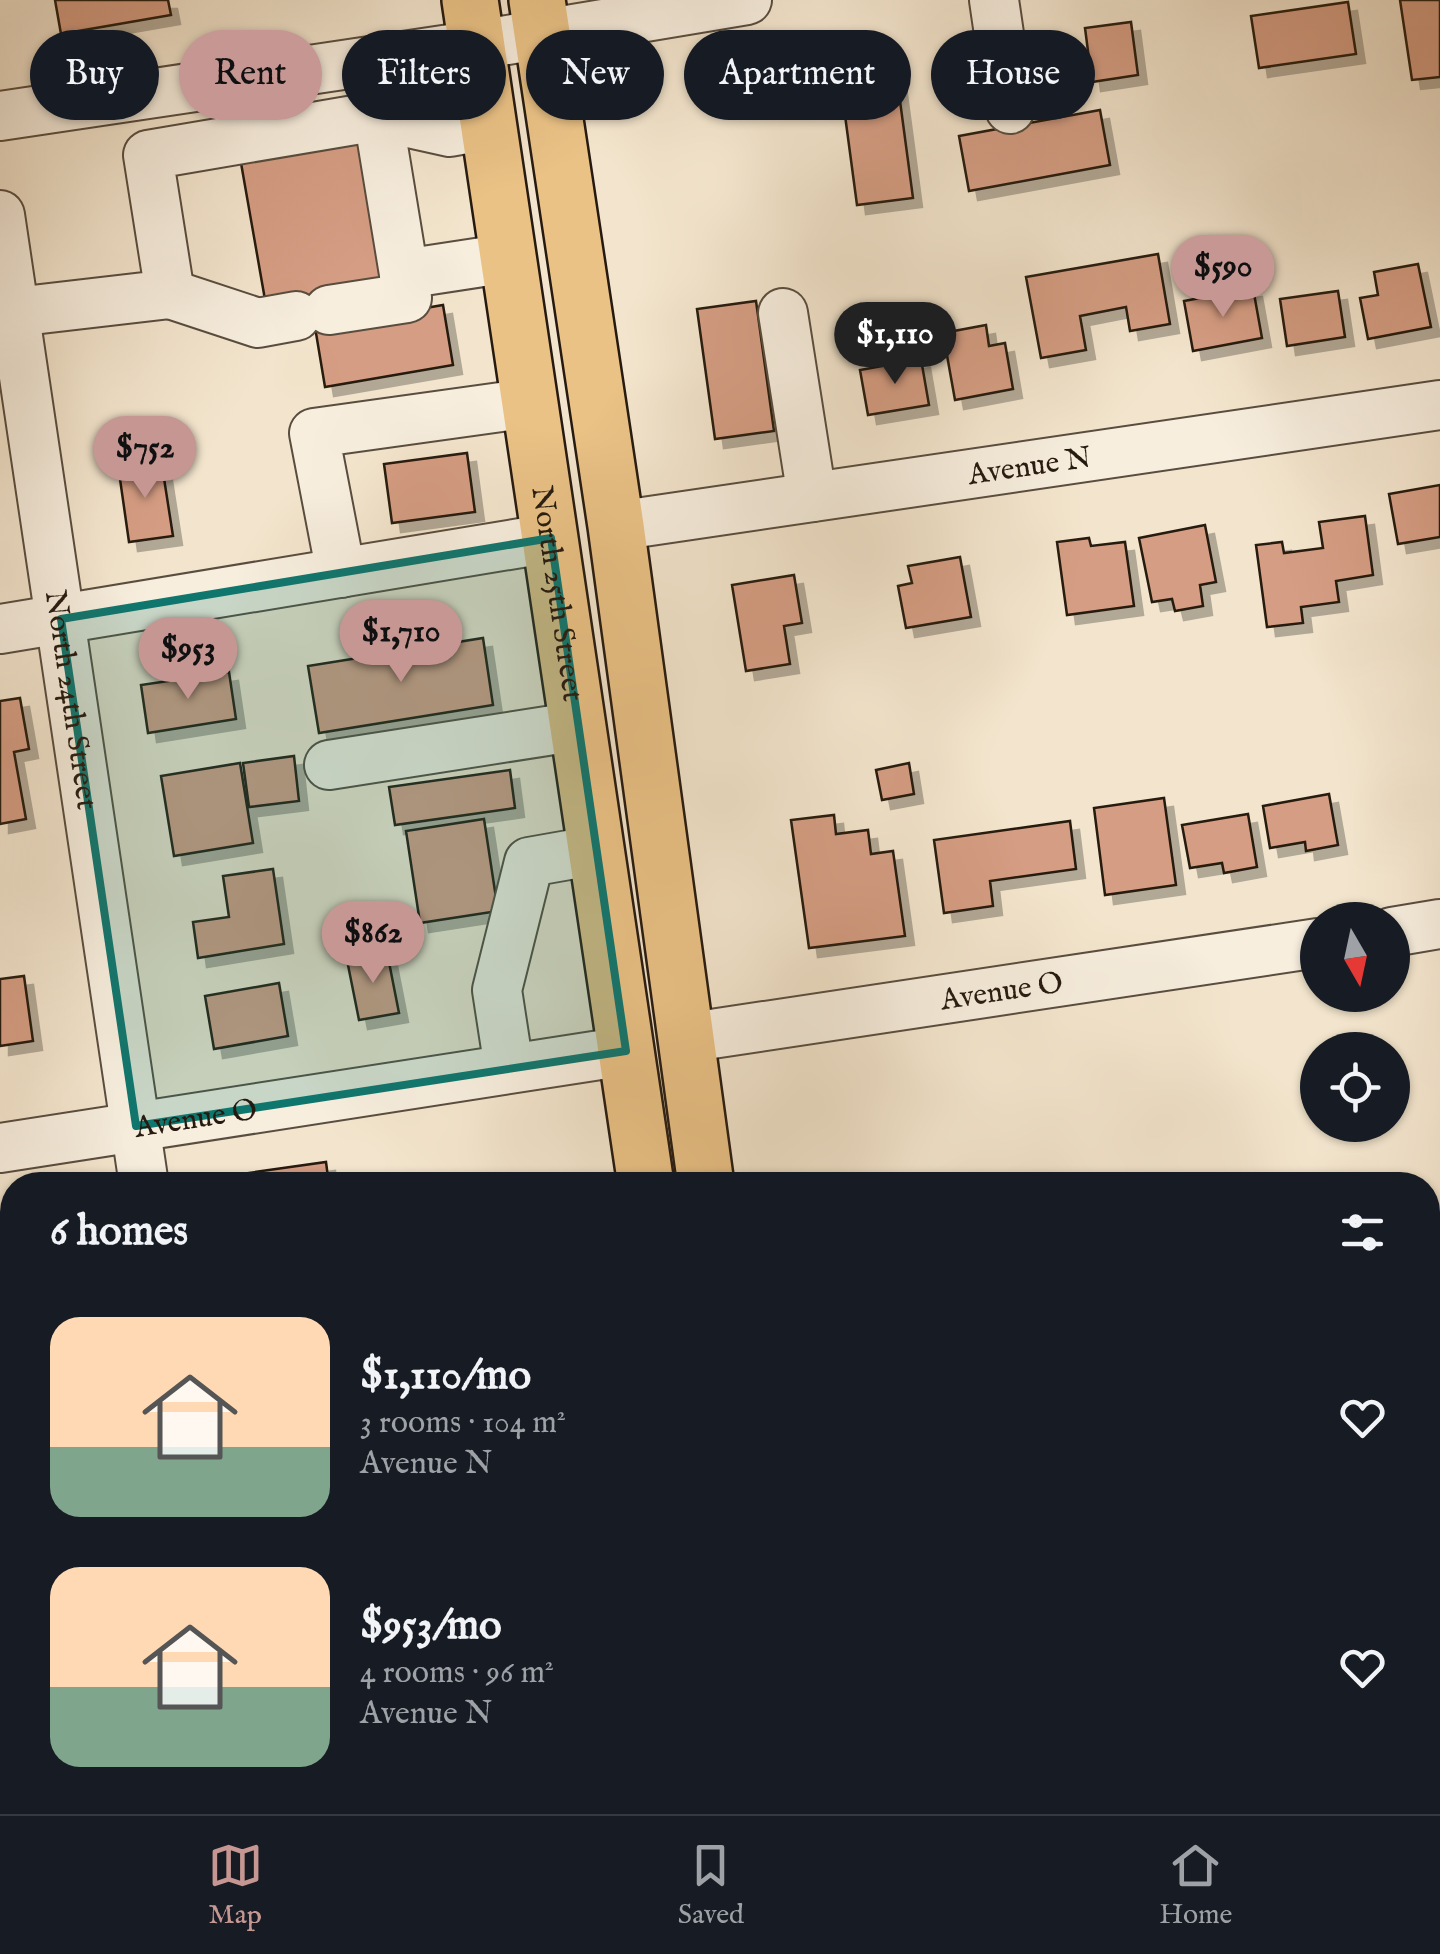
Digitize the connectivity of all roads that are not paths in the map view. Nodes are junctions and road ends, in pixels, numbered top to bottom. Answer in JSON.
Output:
{"nodes":[{"id":1,"x":747,"y":0,"type":"edge"},
{"id":2,"x":994,"y":0,"type":"edge"},
{"id":3,"x":665,"y":7,"type":"edge"},
{"id":4,"x":539,"y":17,"type":"edge"},
{"id":5,"x":473,"y":22,"type":"edge"},
{"id":6,"x":998,"y":30,"type":"edge"},
{"id":7,"x":0,"y":116,"type":"edge"},
{"id":8,"x":354,"y":120,"type":"edge"},
{"id":9,"x":379,"y":120,"type":"edge"},
{"id":10,"x":396,"y":120,"type":"edge"},
{"id":11,"x":489,"y":124,"type":"junction"},
{"id":12,"x":0,"y":215,"type":"edge"},
{"id":13,"x":508,"y":258,"type":"junction"},
{"id":14,"x":404,"y":274,"type":"junction"},
{"id":15,"x":170,"y":294,"type":"junction"},
{"id":16,"x":14,"y":312,"type":"junction"},
{"id":17,"x":783,"y":313,"type":"dead end"},
{"id":18,"x":505,"y":406,"type":"junction"},
{"id":19,"x":1440,"y":406,"type":"edge"},
{"id":20,"x":812,"y":497,"type":"junction"},
{"id":21,"x":616,"y":526,"type":"junction"},
{"id":22,"x":551,"y":538,"type":"junction"},
{"id":23,"x":341,"y":573,"type":"junction"},
{"id":24,"x":61,"y":620,"type":"junction"},
{"id":25,"x":0,"y":629,"type":"edge"},
{"id":26,"x":578,"y":726,"type":"junction"},
{"id":27,"x":329,"y":764,"type":"dead end"},
{"id":28,"x":597,"y":850,"type":"junction"},
{"id":29,"x":1440,"y":924,"type":"edge"},
{"id":30,"x":1410,"y":929,"type":"edge"},
{"id":31,"x":1300,"y":946,"type":"edge"},
{"id":32,"x":685,"y":1038,"type":"junction"},
{"id":33,"x":626,"y":1050,"type":"junction"},
{"id":34,"x":509,"y":1068,"type":"junction"},
{"id":35,"x":136,"y":1126,"type":"junction"},
{"id":36,"x":0,"y":1148,"type":"edge"},
{"id":37,"x":142,"y":1172,"type":"edge"},
{"id":38,"x":644,"y":1172,"type":"edge"},
{"id":39,"x":675,"y":1172,"type":"edge"},
{"id":40,"x":704,"y":1172,"type":"edge"}],
"edges":[{"from":1,"to":3,"type":"street"},
{"from":2,"to":6,"type":"street"},
{"from":3,"to":4,"type":"street"},
{"from":4,"to":5,"type":"street"},
{"from":4,"to":21,"type":"main road"},
{"from":5,"to":7,"type":"street"},
{"from":5,"to":11,"type":"main road","name":"North 25th Street"},
{"from":8,"to":15,"type":"street"},
{"from":9,"to":14,"type":"street"},
{"from":10,"to":11,"type":"street"},
{"from":11,"to":13,"type":"main road","name":"North 25th Street"},
{"from":12,"to":16,"type":"street","name":"North 24th Street"},
{"from":13,"to":14,"type":"street"},
{"from":13,"to":18,"type":"main road","name":"North 25th Street"},
{"from":14,"to":15,"type":"street"},
{"from":15,"to":16,"type":"street"},
{"from":16,"to":24,"type":"street","name":"North 24th Street"},
{"from":17,"to":20,"type":"street"},
{"from":18,"to":22,"type":"main road","name":"North 25th Street"},
{"from":18,"to":23,"type":"street"},
{"from":19,"to":20,"type":"street","name":"Avenue N"},
{"from":20,"to":21,"type":"street","name":"Avenue N"},
{"from":21,"to":32,"type":"main road"},
{"from":22,"to":23,"type":"street"},
{"from":22,"to":26,"type":"main road","name":"North 25th Street"},
{"from":23,"to":24,"type":"street"},
{"from":24,"to":25,"type":"street"},
{"from":24,"to":35,"type":"street","name":"North 24th Street"},
{"from":26,"to":27,"type":"street"},
{"from":26,"to":28,"type":"main road","name":"North 25th Street"},
{"from":28,"to":33,"type":"main road","name":"North 25th Street"},
{"from":28,"to":34,"type":"street"},
{"from":29,"to":30,"type":"street"},
{"from":31,"to":32,"type":"street","name":"Avenue O"},
{"from":32,"to":40,"type":"main road"},
{"from":33,"to":34,"type":"street","name":"Avenue O"},
{"from":33,"to":38,"type":"main road","name":"North 25th Street"},
{"from":33,"to":39,"type":"main road"},
{"from":34,"to":35,"type":"street","name":"Avenue O"},
{"from":35,"to":36,"type":"street","name":"Avenue O"},
{"from":35,"to":37,"type":"street","name":"North 24th Street"}]}
